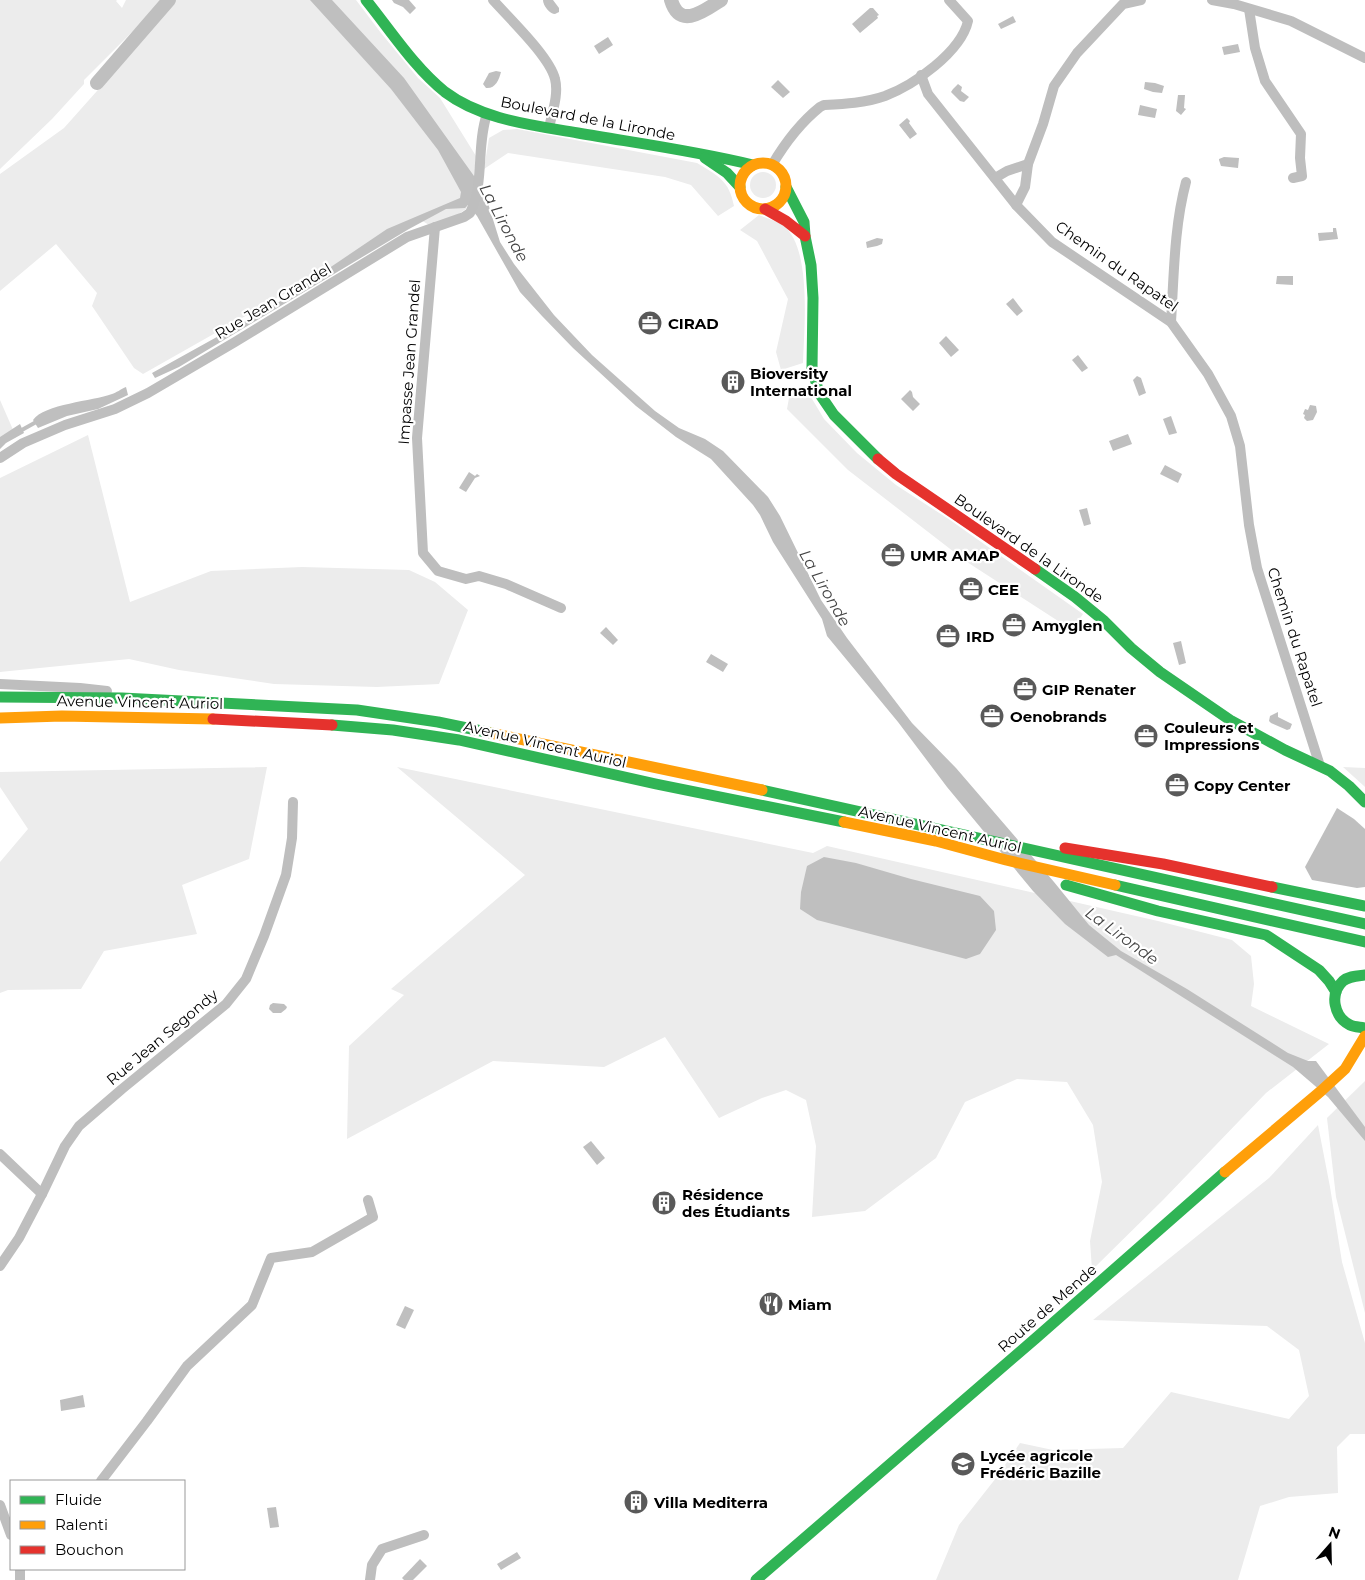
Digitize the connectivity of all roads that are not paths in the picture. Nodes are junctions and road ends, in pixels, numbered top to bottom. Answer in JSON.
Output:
{"nodes":[{"id":1,"x":366,"y":0,"type":"edge"},
{"id":2,"x":493,"y":0,"type":"edge"},
{"id":3,"x":949,"y":0,"type":"edge"},
{"id":4,"x":1141,"y":0,"type":"edge"},
{"id":5,"x":1212,"y":0,"type":"edge"},
{"id":6,"x":1249,"y":9,"type":"junction"},
{"id":7,"x":1365,"y":58,"type":"edge"},
{"id":8,"x":921,"y":75,"type":"junction"},
{"id":9,"x":487,"y":114,"type":"junction"},
{"id":10,"x":549,"y":128,"type":"junction"},
{"id":11,"x":702,"y":156,"type":"junction"},
{"id":12,"x":1028,"y":164,"type":"junction"},
{"id":13,"x":753,"y":165,"type":"junction"},
{"id":14,"x":772,"y":165,"type":"junction"},
{"id":15,"x":995,"y":178,"type":"junction"},
{"id":16,"x":1293,"y":178,"type":"dead end"},
{"id":17,"x":1186,"y":182,"type":"dead end"},
{"id":18,"x":740,"y":187,"type":"junction"},
{"id":19,"x":786,"y":187,"type":"junction"},
{"id":20,"x":1016,"y":205,"type":"junction"},
{"id":21,"x":765,"y":209,"type":"junction"},
{"id":22,"x":435,"y":228,"type":"junction"},
{"id":23,"x":805,"y":236,"type":"junction"},
{"id":24,"x":1171,"y":322,"type":"junction"},
{"id":25,"x":0,"y":458,"type":"edge"},
{"id":26,"x":562,"y":608,"type":"dead end"},
{"id":27,"x":0,"y":684,"type":"edge"},
{"id":28,"x":0,"y":697,"type":"edge"},
{"id":29,"x":197,"y":702,"type":"junction"},
{"id":30,"x":0,"y":718,"type":"edge"},
{"id":31,"x":602,"y":756,"type":"junction"},
{"id":32,"x":1320,"y":766,"type":"junction"},
{"id":33,"x":738,"y":800,"type":"junction"},
{"id":34,"x":293,"y":802,"type":"dead end"},
{"id":35,"x":1365,"y":802,"type":"edge"},
{"id":36,"x":1365,"y":906,"type":"edge"},
{"id":37,"x":1365,"y":924,"type":"edge"},
{"id":38,"x":1365,"y":942,"type":"edge"},
{"id":39,"x":1365,"y":965,"type":"edge"},
{"id":40,"x":1360,"y":976,"type":"edge"},
{"id":41,"x":1336,"y":992,"type":"junction"},
{"id":42,"x":1350,"y":1026,"type":"junction"},
{"id":43,"x":1365,"y":1028,"type":"edge"},
{"id":44,"x":1365,"y":1036,"type":"edge"},
{"id":45,"x":1354,"y":1054,"type":"junction"},
{"id":46,"x":0,"y":1154,"type":"edge"},
{"id":47,"x":42,"y":1194,"type":"junction"},
{"id":48,"x":368,"y":1200,"type":"dead end"},
{"id":49,"x":0,"y":1266,"type":"edge"},
{"id":50,"x":102,"y":1480,"type":"edge"},
{"id":51,"x":0,"y":1505,"type":"edge"},
{"id":52,"x":10,"y":1532,"type":"edge"},
{"id":53,"x":424,"y":1535,"type":"dead end"},
{"id":54,"x":370,"y":1580,"type":"edge"},
{"id":55,"x":756,"y":1580,"type":"edge"}],
"edges":[{"from":1,"to":9,"type":"main road","name":"Boulevard de la Lironde"},
{"from":2,"to":10,"type":"street"},
{"from":3,"to":8,"type":"street"},
{"from":4,"to":12,"type":"street"},
{"from":5,"to":6,"type":"street"},
{"from":6,"to":7,"type":"street"},
{"from":6,"to":16,"type":"street"},
{"from":8,"to":14,"type":"street"},
{"from":8,"to":15,"type":"street","name":"Chemin du Rapatel"},
{"from":9,"to":10,"type":"main road","name":"Boulevard de la Lironde"},
{"from":9,"to":22,"type":"street","name":"Rue Jean Grandel"},
{"from":10,"to":11,"type":"main road","name":"Boulevard de la Lironde"},
{"from":11,"to":13,"type":"main road","name":"Boulevard de la Lironde"},
{"from":11,"to":18,"type":"main road","name":"Boulevard de la Lironde"},
{"from":12,"to":15,"type":"street"},
{"from":12,"to":20,"type":"street"},
{"from":13,"to":14,"type":"main road"},
{"from":13,"to":18,"type":"main road"},
{"from":14,"to":19,"type":"main road"},
{"from":15,"to":20,"type":"street","name":"Chemin du Rapatel"},
{"from":17,"to":24,"type":"street"},
{"from":18,"to":21,"type":"main road"},
{"from":19,"to":21,"type":"main road"},
{"from":19,"to":23,"type":"main road","name":"Boulevard de la Lironde"},
{"from":20,"to":24,"type":"street","name":"Chemin du Rapatel"},
{"from":21,"to":23,"type":"main road"},
{"from":22,"to":25,"type":"street","name":"Rue Jean Grandel"},
{"from":22,"to":26,"type":"street","name":"Impasse Jean Grandel"},
{"from":23,"to":32,"type":"main road","name":"Boulevard de la Lironde"},
{"from":24,"to":32,"type":"street","name":"Chemin du Rapatel"},
{"from":27,"to":29,"type":"street","name":"Avenue Vincent Auriol"},
{"from":28,"to":29,"type":"main road","name":"Avenue Vincent Auriol"},
{"from":29,"to":31,"type":"main road","name":"Avenue Vincent Auriol"},
{"from":30,"to":33,"type":"main road","name":"Avenue Vincent Auriol"},
{"from":31,"to":36,"type":"main road"},
{"from":31,"to":37,"type":"main road","name":"Avenue Vincent Auriol"},
{"from":32,"to":35,"type":"main road","name":"Boulevard de la Lironde"},
{"from":33,"to":38,"type":"main road","name":"Avenue Vincent Auriol"},
{"from":33,"to":41,"type":"main road"},
{"from":34,"to":47,"type":"street","name":"Rue Jean Segondy"},
{"from":39,"to":40,"type":"main road"},
{"from":40,"to":41,"type":"main road"},
{"from":41,"to":42,"type":"main road"},
{"from":42,"to":43,"type":"main road"},
{"from":42,"to":45,"type":"main road"},
{"from":44,"to":45,"type":"main road","name":"Route de Mende"},
{"from":45,"to":55,"type":"main road","name":"Route de Mende"},
{"from":46,"to":47,"type":"street"},
{"from":47,"to":49,"type":"street","name":"Rue Jean Segondy"},
{"from":48,"to":50,"type":"street"},
{"from":51,"to":52,"type":"street"},
{"from":53,"to":54,"type":"street"}]}
